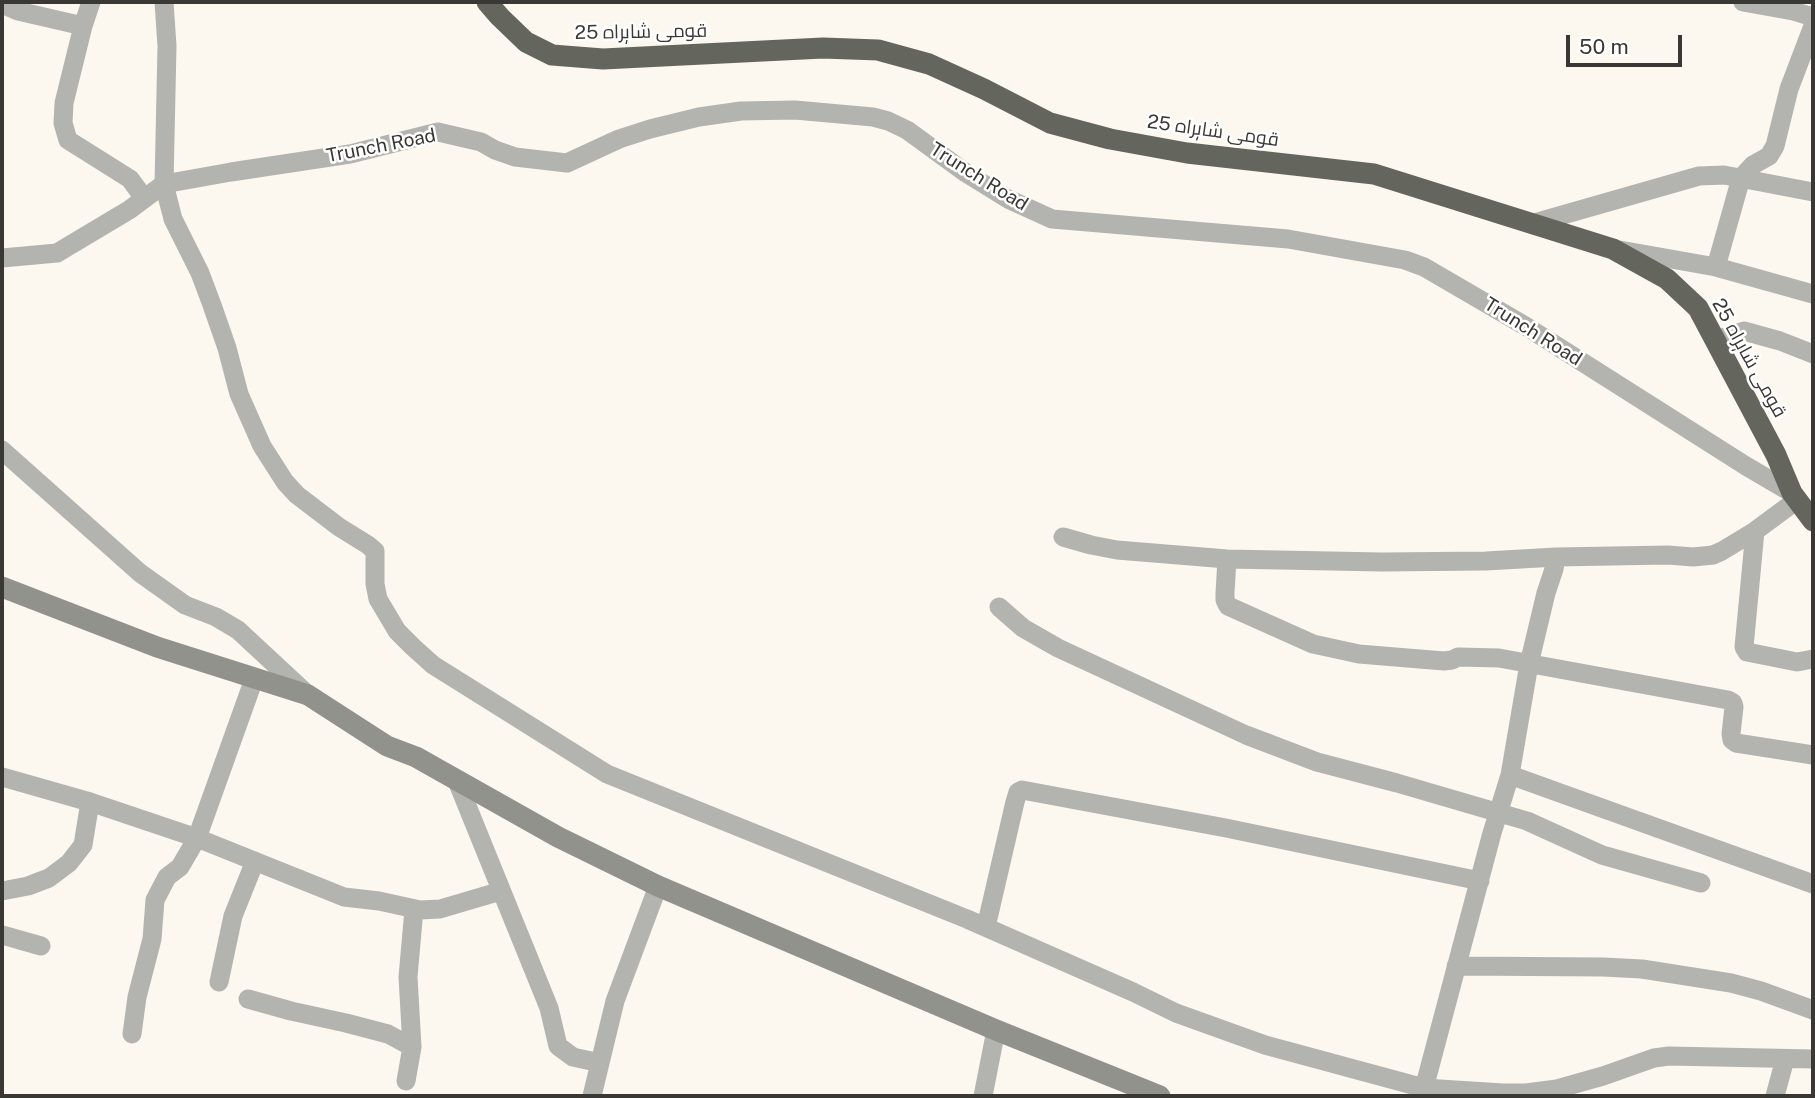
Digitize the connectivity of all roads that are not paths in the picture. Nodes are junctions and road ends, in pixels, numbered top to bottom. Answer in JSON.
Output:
{"nodes":[{"id":1,"x":92,"y":2,"type":"edge"},
{"id":2,"x":164,"y":2,"type":"edge"},
{"id":3,"x":487,"y":2,"type":"edge"},
{"id":4,"x":1743,"y":2,"type":"edge"},
{"id":5,"x":13,"y":6,"type":"edge"},
{"id":6,"x":1813,"y":25,"type":"edge"},
{"id":7,"x":83,"y":26,"type":"junction"},
{"id":8,"x":1741,"y":178,"type":"junction"},
{"id":9,"x":164,"y":184,"type":"junction"},
{"id":10,"x":1813,"y":192,"type":"edge"},
{"id":11,"x":144,"y":198,"type":"junction"},
{"id":12,"x":1531,"y":224,"type":"junction"},
{"id":13,"x":1613,"y":249,"type":"junction"},
{"id":14,"x":2,"y":258,"type":"edge"},
{"id":15,"x":1716,"y":267,"type":"junction"},
{"id":16,"x":1813,"y":294,"type":"edge"},
{"id":17,"x":1716,"y":340,"type":"junction"},
{"id":18,"x":1813,"y":354,"type":"edge"},
{"id":19,"x":2,"y":450,"type":"edge"},
{"id":20,"x":1795,"y":497,"type":"junction"},
{"id":21,"x":1813,"y":521,"type":"edge"},
{"id":22,"x":1755,"y":531,"type":"junction"},
{"id":23,"x":1063,"y":537,"type":"dead end"},
{"id":24,"x":1556,"y":557,"type":"junction"},
{"id":25,"x":1227,"y":559,"type":"junction"},
{"id":26,"x":2,"y":587,"type":"edge"},
{"id":27,"x":999,"y":607,"type":"dead end"},
{"id":28,"x":1813,"y":659,"type":"edge"},
{"id":29,"x":1529,"y":664,"type":"junction"},
{"id":30,"x":254,"y":679,"type":"junction"},
{"id":31,"x":308,"y":695,"type":"junction"},
{"id":32,"x":1813,"y":755,"type":"edge"},
{"id":33,"x":1510,"y":775,"type":"junction"},
{"id":34,"x":2,"y":777,"type":"edge"},
{"id":35,"x":457,"y":781,"type":"junction"},
{"id":36,"x":90,"y":802,"type":"junction"},
{"id":37,"x":1498,"y":812,"type":"junction"},
{"id":38,"x":197,"y":838,"type":"junction"},
{"id":39,"x":254,"y":861,"type":"junction"},
{"id":40,"x":1480,"y":881,"type":"junction"},
{"id":41,"x":1702,"y":883,"type":"dead end"},
{"id":42,"x":1813,"y":884,"type":"edge"},
{"id":43,"x":658,"y":886,"type":"junction"},
{"id":44,"x":2,"y":891,"type":"edge"},
{"id":45,"x":501,"y":891,"type":"junction"},
{"id":46,"x":414,"y":909,"type":"junction"},
{"id":47,"x":986,"y":927,"type":"junction"},
{"id":48,"x":2,"y":935,"type":"edge"},
{"id":49,"x":41,"y":946,"type":"dead end"},
{"id":50,"x":1456,"y":966,"type":"junction"},
{"id":51,"x":219,"y":982,"type":"dead end"},
{"id":52,"x":248,"y":999,"type":"dead end"},
{"id":53,"x":1813,"y":1010,"type":"edge"},
{"id":54,"x":996,"y":1030,"type":"junction"},
{"id":55,"x":132,"y":1034,"type":"dead end"},
{"id":56,"x":412,"y":1047,"type":"junction"},
{"id":57,"x":1785,"y":1059,"type":"junction"},
{"id":58,"x":1813,"y":1059,"type":"edge"},
{"id":59,"x":600,"y":1063,"type":"junction"},
{"id":60,"x":406,"y":1082,"type":"dead end"},
{"id":61,"x":1423,"y":1092,"type":"edge"},
{"id":62,"x":592,"y":1096,"type":"edge"},
{"id":63,"x":983,"y":1096,"type":"edge"},
{"id":64,"x":1160,"y":1096,"type":"edge"},
{"id":65,"x":1775,"y":1096,"type":"edge"}],
"edges":[{"from":1,"to":7,"type":"street"},
{"from":2,"to":9,"type":"street"},
{"from":3,"to":12,"type":"highway","name":"قومی شاہراہ 25"},
{"from":4,"to":6,"type":"street"},
{"from":5,"to":7,"type":"street"},
{"from":6,"to":8,"type":"street"},
{"from":7,"to":11,"type":"street"},
{"from":8,"to":10,"type":"street"},
{"from":8,"to":12,"type":"street"},
{"from":8,"to":15,"type":"street"},
{"from":9,"to":11,"type":"street"},
{"from":9,"to":20,"type":"street","name":"Trunch Road"},
{"from":9,"to":47,"type":"street"},
{"from":11,"to":14,"type":"street"},
{"from":12,"to":13,"type":"highway","name":"قومی شاہراہ 25"},
{"from":13,"to":15,"type":"street"},
{"from":13,"to":17,"type":"highway","name":"قومی شاہراہ 25"},
{"from":15,"to":16,"type":"street"},
{"from":17,"to":18,"type":"street"},
{"from":17,"to":20,"type":"highway","name":"قومی شاہراہ 25"},
{"from":19,"to":31,"type":"street"},
{"from":20,"to":21,"type":"highway","name":"قومی شاہراہ 25"},
{"from":20,"to":22,"type":"street"},
{"from":22,"to":24,"type":"street"},
{"from":22,"to":28,"type":"street"},
{"from":23,"to":25,"type":"street"},
{"from":24,"to":25,"type":"street"},
{"from":24,"to":29,"type":"street"},
{"from":25,"to":29,"type":"street"},
{"from":26,"to":30,"type":"street"},
{"from":27,"to":37,"type":"street"},
{"from":29,"to":32,"type":"street"},
{"from":29,"to":33,"type":"street"},
{"from":30,"to":31,"type":"street"},
{"from":30,"to":38,"type":"street"},
{"from":31,"to":35,"type":"street"},
{"from":33,"to":37,"type":"street"},
{"from":33,"to":42,"type":"street"},
{"from":34,"to":36,"type":"street"},
{"from":35,"to":43,"type":"street"},
{"from":35,"to":45,"type":"street"},
{"from":36,"to":38,"type":"street"},
{"from":36,"to":44,"type":"street"},
{"from":37,"to":40,"type":"street"},
{"from":37,"to":41,"type":"street"},
{"from":38,"to":39,"type":"street"},
{"from":38,"to":55,"type":"street"},
{"from":39,"to":46,"type":"street"},
{"from":39,"to":51,"type":"street"},
{"from":40,"to":47,"type":"street"},
{"from":40,"to":50,"type":"street"},
{"from":43,"to":54,"type":"street"},
{"from":43,"to":59,"type":"street"},
{"from":45,"to":46,"type":"street"},
{"from":45,"to":59,"type":"street"},
{"from":46,"to":56,"type":"street"},
{"from":47,"to":61,"type":"street"},
{"from":48,"to":49,"type":"street"},
{"from":50,"to":53,"type":"street"},
{"from":50,"to":61,"type":"street"},
{"from":52,"to":56,"type":"street"},
{"from":54,"to":63,"type":"street"},
{"from":54,"to":64,"type":"street"},
{"from":56,"to":60,"type":"street"},
{"from":57,"to":58,"type":"street"},
{"from":57,"to":61,"type":"street"},
{"from":57,"to":65,"type":"street"},
{"from":59,"to":62,"type":"street"}]}
